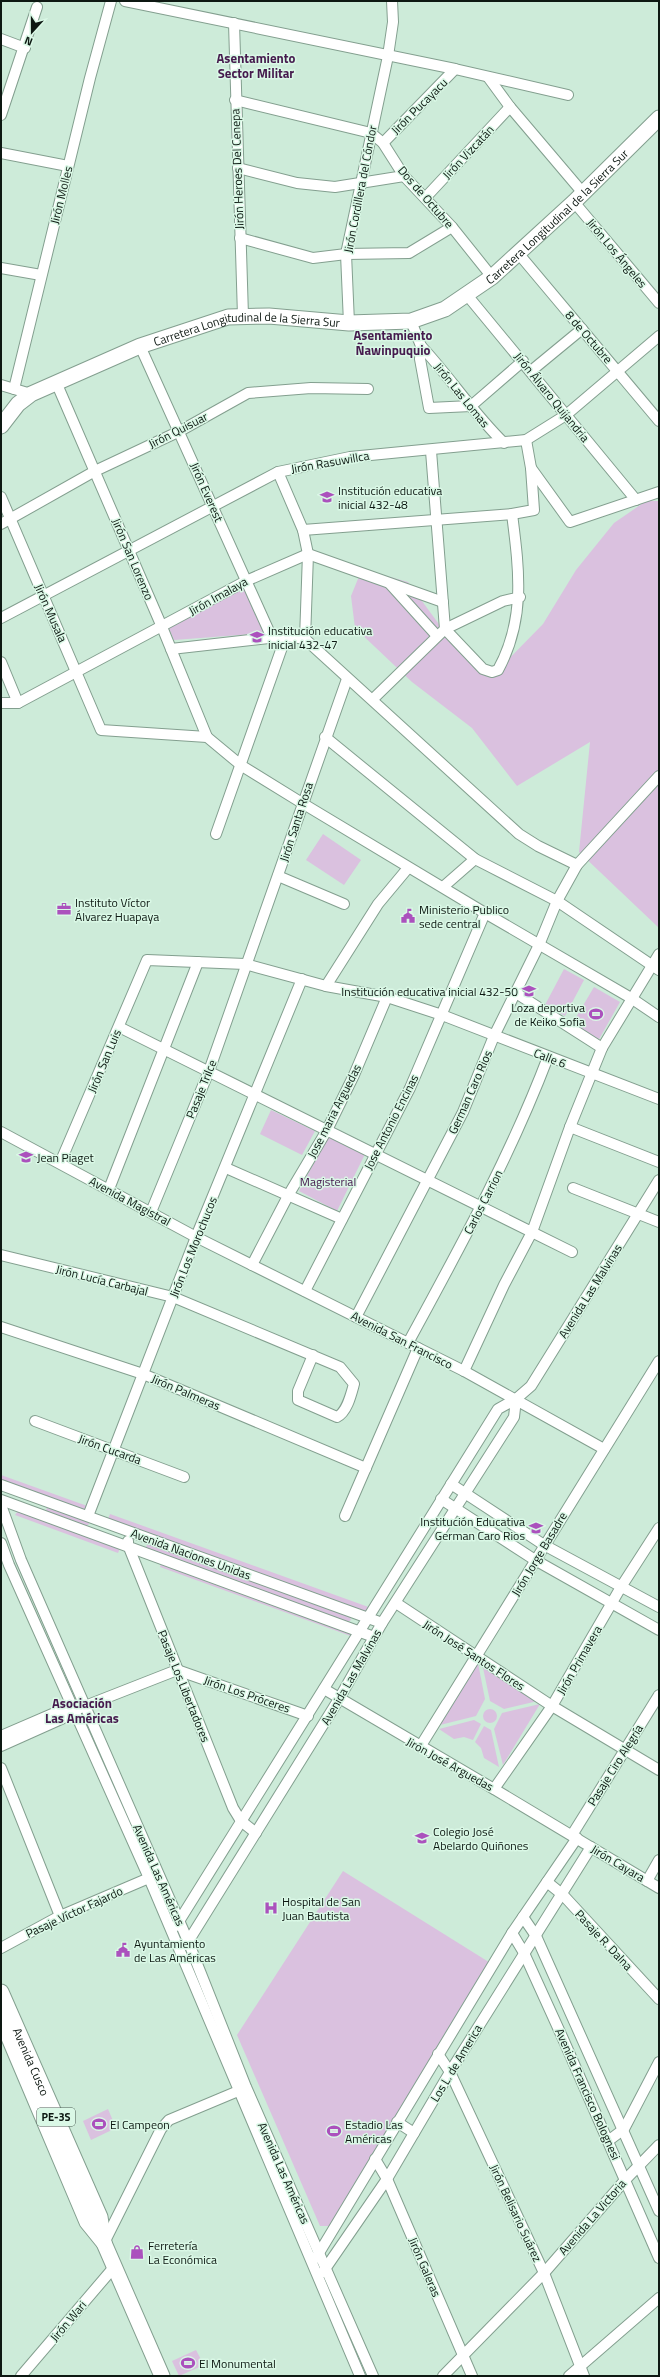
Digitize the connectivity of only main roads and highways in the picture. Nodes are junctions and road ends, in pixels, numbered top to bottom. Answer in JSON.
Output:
{"nodes":[{"id":1,"x":659,"y":118,"type":"edge"},
{"id":2,"x":1,"y":426,"type":"edge"},
{"id":3,"x":1,"y":1992,"type":"edge"},
{"id":4,"x":1,"y":2019,"type":"edge"},
{"id":5,"x":104,"y":2244,"type":"junction"},
{"id":6,"x":162,"y":2376,"type":"edge"}],
"edges":[{"from":1,"to":2,"type":"highway","name":"Carretera Longitudinal de la Sierra Sur"},
{"from":3,"to":5,"type":"highway","name":"Avenida Cusco","number":"PE-3S"},
{"from":4,"to":5,"type":"highway","name":"Avenida Cusco","number":"PE-3S"},
{"from":5,"to":6,"type":"highway","name":"Avenida Cusco","number":"PE-3S"}]}
